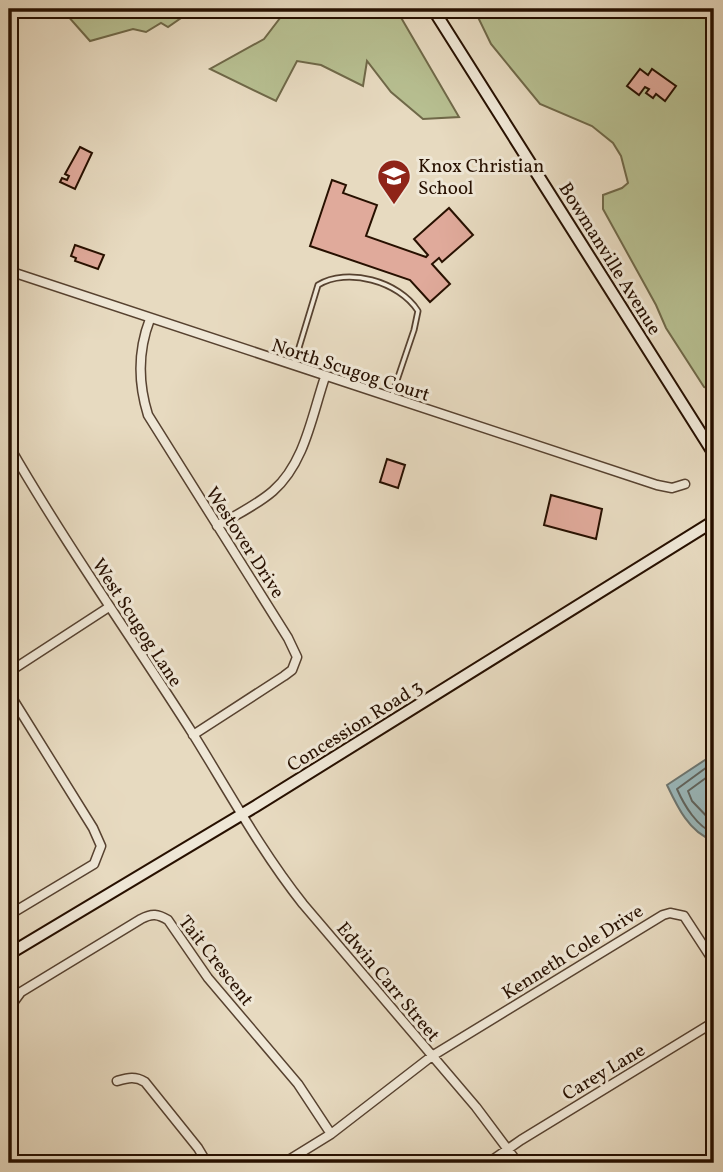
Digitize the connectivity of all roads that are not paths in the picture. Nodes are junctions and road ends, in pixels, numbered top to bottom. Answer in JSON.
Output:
{"nodes":[{"id":1,"x":433,"y":9,"type":"edge"},
{"id":2,"x":9,"y":271,"type":"edge"},
{"id":3,"x":150,"y":319,"type":"junction"},
{"id":4,"x":293,"y":366,"type":"junction"},
{"id":5,"x":325,"y":377,"type":"junction"},
{"id":6,"x":390,"y":399,"type":"junction"},
{"id":7,"x":9,"y":446,"type":"edge"},
{"id":8,"x":714,"y":454,"type":"edge"},
{"id":9,"x":685,"y":484,"type":"dead end"},
{"id":10,"x":714,"y":521,"type":"edge"},
{"id":11,"x":217,"y":526,"type":"junction"},
{"id":12,"x":109,"y":607,"type":"junction"},
{"id":13,"x":9,"y":673,"type":"edge"},
{"id":14,"x":9,"y":693,"type":"edge"},
{"id":15,"x":193,"y":735,"type":"junction"},
{"id":16,"x":240,"y":815,"type":"junction"},
{"id":17,"x":9,"y":915,"type":"edge"},
{"id":18,"x":9,"y":954,"type":"edge"},
{"id":19,"x":714,"y":961,"type":"edge"},
{"id":20,"x":10,"y":1007,"type":"edge"},
{"id":21,"x":714,"y":1022,"type":"edge"},
{"id":22,"x":432,"y":1056,"type":"junction"},
{"id":23,"x":117,"y":1081,"type":"dead end"},
{"id":24,"x":331,"y":1134,"type":"junction"},
{"id":25,"x":508,"y":1148,"type":"junction"},
{"id":26,"x":714,"y":1159,"type":"edge"},
{"id":27,"x":207,"y":1163,"type":"edge"},
{"id":28,"x":284,"y":1163,"type":"edge"},
{"id":29,"x":488,"y":1163,"type":"edge"},
{"id":30,"x":518,"y":1163,"type":"edge"},
{"id":31,"x":707,"y":1163,"type":"edge"}],
"edges":[{"from":1,"to":8,"type":"street","name":"Bowmanville Avenue"},
{"from":2,"to":3,"type":"street","name":"North Scugog Court"},
{"from":3,"to":4,"type":"street","name":"North Scugog Court"},
{"from":3,"to":11,"type":"street","name":"Westover Drive"},
{"from":4,"to":5,"type":"street","name":"North Scugog Court"},
{"from":4,"to":6,"type":"lane"},
{"from":5,"to":6,"type":"street","name":"North Scugog Court"},
{"from":5,"to":11,"type":"street"},
{"from":6,"to":9,"type":"street","name":"North Scugog Court"},
{"from":7,"to":12,"type":"street","name":"West Scugog Lane"},
{"from":10,"to":16,"type":"street","name":"Concession Road 3"},
{"from":11,"to":15,"type":"street","name":"Westover Drive"},
{"from":12,"to":13,"type":"street"},
{"from":12,"to":15,"type":"street","name":"West Scugog Lane"},
{"from":14,"to":17,"type":"street"},
{"from":15,"to":16,"type":"street","name":"West Scugog Lane"},
{"from":16,"to":18,"type":"street","name":"Concession Road 3"},
{"from":16,"to":22,"type":"street","name":"Edwin Carr Street"},
{"from":19,"to":22,"type":"street","name":"Kenneth Cole Drive"},
{"from":20,"to":24,"type":"street","name":"Tait Crescent"},
{"from":21,"to":25,"type":"street","name":"Carey Lane"},
{"from":22,"to":24,"type":"street","name":"Kenneth Cole Drive"},
{"from":22,"to":25,"type":"street","name":"Edwin Carr Street"},
{"from":23,"to":27,"type":"street"},
{"from":24,"to":28,"type":"street","name":"Kenneth Cole Drive"},
{"from":25,"to":29,"type":"street","name":"Carey Lane"},
{"from":25,"to":30,"type":"street","name":"Edwin Carr Street"},
{"from":26,"to":31,"type":"street"}]}
